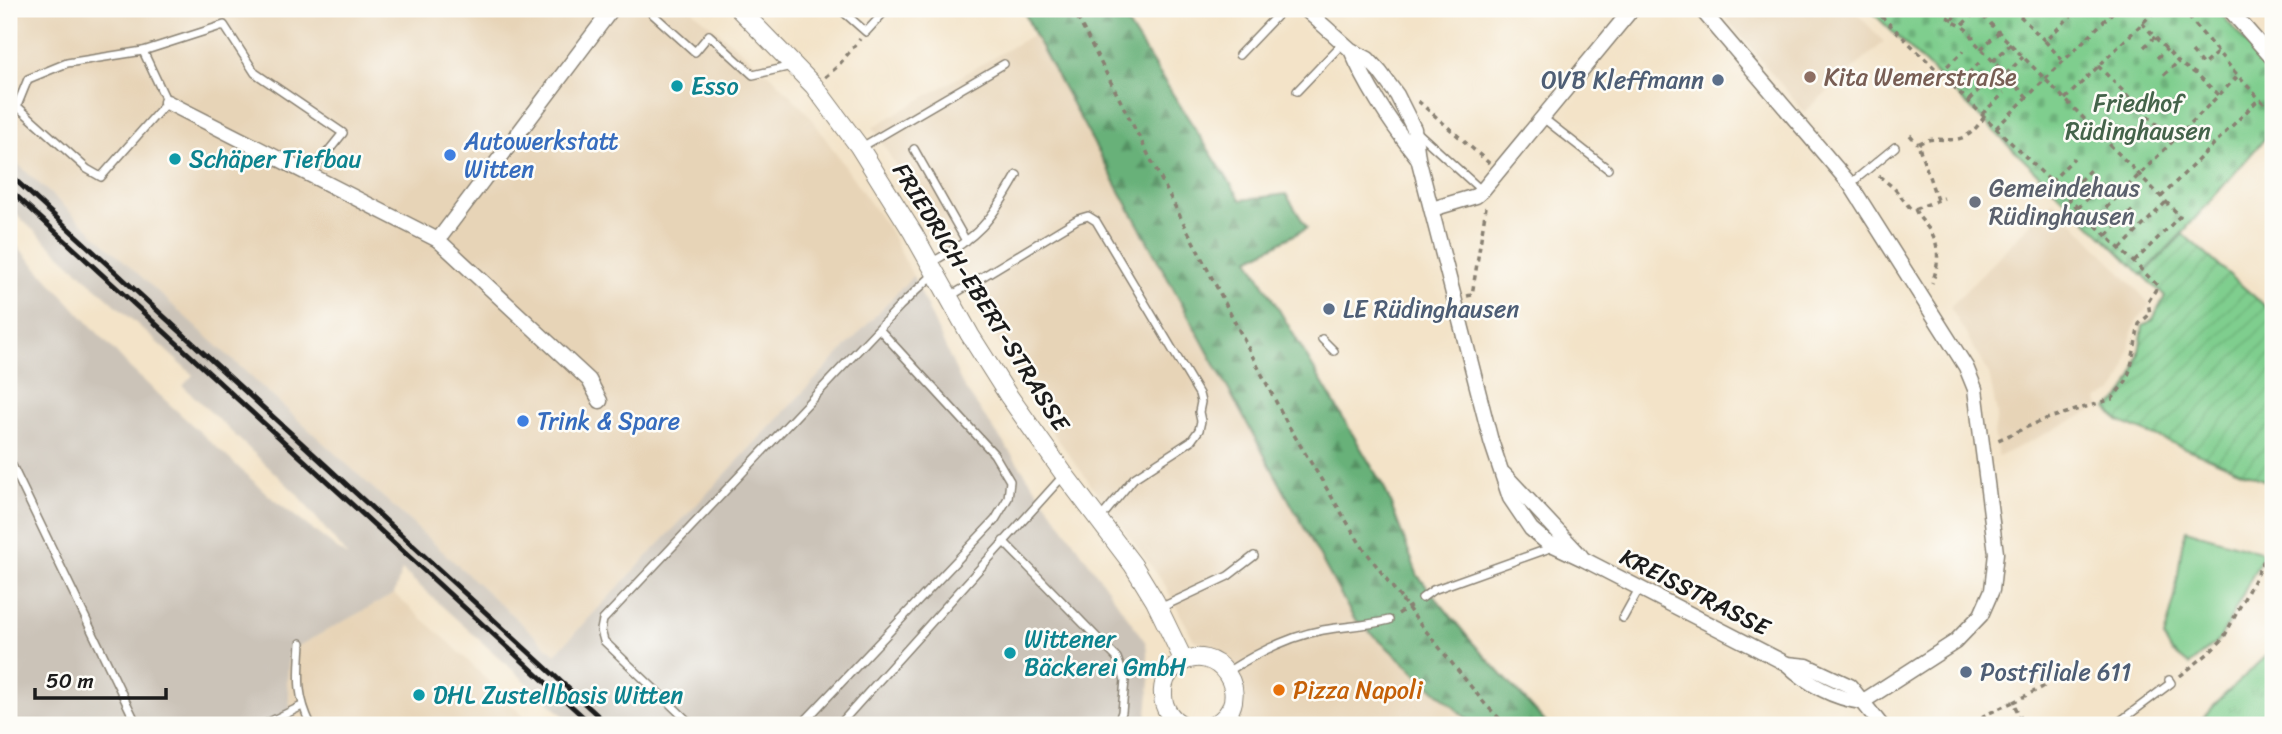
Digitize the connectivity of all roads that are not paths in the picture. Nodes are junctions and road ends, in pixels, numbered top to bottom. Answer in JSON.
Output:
{"nodes":[{"id":1,"x":612,"y":9,"type":"edge"},
{"id":2,"x":647,"y":9,"type":"edge"},
{"id":3,"x":739,"y":9,"type":"edge"},
{"id":4,"x":840,"y":9,"type":"edge"},
{"id":5,"x":887,"y":9,"type":"edge"},
{"id":6,"x":1283,"y":9,"type":"edge"},
{"id":7,"x":1305,"y":9,"type":"edge"},
{"id":8,"x":1632,"y":9,"type":"edge"},
{"id":9,"x":1701,"y":9,"type":"edge"},
{"id":10,"x":2229,"y":9,"type":"edge"},
{"id":11,"x":1347,"y":46,"type":"junction"},
{"id":12,"x":143,"y":51,"type":"junction"},
{"id":13,"x":1239,"y":55,"type":"dead end"},
{"id":14,"x":2273,"y":59,"type":"edge"},
{"id":15,"x":1004,"y":64,"type":"dead end"},
{"id":16,"x":796,"y":65,"type":"junction"},
{"id":17,"x":1297,"y":91,"type":"dead end"},
{"id":18,"x":167,"y":102,"type":"junction"},
{"id":19,"x":1542,"y":118,"type":"junction"},
{"id":20,"x":1414,"y":129,"type":"junction"},
{"id":21,"x":1895,"y":147,"type":"dead end"},
{"id":22,"x":860,"y":148,"type":"junction"},
{"id":23,"x":914,"y":149,"type":"dead end"},
{"id":24,"x":1418,"y":158,"type":"junction"},
{"id":25,"x":1608,"y":169,"type":"dead end"},
{"id":26,"x":309,"y":174,"type":"junction"},
{"id":27,"x":1017,"y":175,"type":"dead end"},
{"id":28,"x":1850,"y":184,"type":"junction"},
{"id":29,"x":1479,"y":193,"type":"junction"},
{"id":30,"x":1432,"y":209,"type":"junction"},
{"id":31,"x":438,"y":240,"type":"junction"},
{"id":32,"x":966,"y":242,"type":"junction"},
{"id":33,"x":932,"y":268,"type":"junction"},
{"id":34,"x":949,"y":297,"type":"junction"},
{"id":35,"x":879,"y":329,"type":"junction"},
{"id":36,"x":1322,"y":338,"type":"dead end"},
{"id":37,"x":1335,"y":351,"type":"dead end"},
{"id":38,"x":600,"y":401,"type":"dead end"},
{"id":39,"x":9,"y":459,"type":"edge"},
{"id":40,"x":1064,"y":474,"type":"junction"},
{"id":41,"x":1099,"y":520,"type":"junction"},
{"id":42,"x":1003,"y":541,"type":"junction"},
{"id":43,"x":1559,"y":542,"type":"junction"},
{"id":44,"x":1254,"y":556,"type":"dead end"},
{"id":45,"x":1640,"y":589,"type":"junction"},
{"id":46,"x":1422,"y":598,"type":"road end"},
{"id":47,"x":1159,"y":608,"type":"junction"},
{"id":48,"x":1623,"y":618,"type":"dead end"},
{"id":49,"x":1389,"y":620,"type":"road end"},
{"id":50,"x":301,"y":643,"type":"dead end"},
{"id":51,"x":1184,"y":661,"type":"junction"},
{"id":52,"x":1227,"y":672,"type":"junction"},
{"id":53,"x":2170,"y":681,"type":"road end"},
{"id":54,"x":1862,"y":702,"type":"junction"},
{"id":55,"x":302,"y":706,"type":"junction"},
{"id":56,"x":1227,"y":722,"type":"edge"},
{"id":57,"x":1179,"y":724,"type":"edge"},
{"id":58,"x":137,"y":725,"type":"edge"},
{"id":59,"x":263,"y":725,"type":"edge"},
{"id":60,"x":311,"y":725,"type":"edge"},
{"id":61,"x":692,"y":725,"type":"edge"},
{"id":62,"x":801,"y":725,"type":"edge"},
{"id":63,"x":839,"y":725,"type":"edge"},
{"id":64,"x":1117,"y":725,"type":"edge"},
{"id":65,"x":1881,"y":725,"type":"edge"},
{"id":66,"x":2115,"y":725,"type":"edge"}],
"edges":[{"from":1,"to":31,"type":"street"},
{"from":2,"to":16,"type":"lane"},
{"from":3,"to":16,"type":"street","name":"FRIEDRICH-EBERT-STRASSE"},
{"from":4,"to":5,"type":"lane"},
{"from":6,"to":13,"type":"lane"},
{"from":7,"to":11,"type":"street","name":"KREISSTRASSE"},
{"from":8,"to":19,"type":"street"},
{"from":9,"to":28,"type":"street"},
{"from":10,"to":14,"type":"street"},
{"from":11,"to":17,"type":"lane"},
{"from":11,"to":20,"type":"street","name":"KREISSTRASSE"},
{"from":11,"to":24,"type":"street","name":"KREISSTRASSE"},
{"from":12,"to":18,"type":"lane"},
{"from":12,"to":18,"type":"lane"},
{"from":12,"to":26,"type":"lane"},
{"from":15,"to":22,"type":"lane"},
{"from":16,"to":22,"type":"street","name":"FRIEDRICH-EBERT-STRASSE"},
{"from":18,"to":26,"type":"street"},
{"from":19,"to":25,"type":"lane"},
{"from":19,"to":29,"type":"street"},
{"from":20,"to":24,"type":"street","name":"KREISSTRASSE"},
{"from":20,"to":29,"type":"lane"},
{"from":21,"to":28,"type":"lane"},
{"from":22,"to":33,"type":"street","name":"FRIEDRICH-EBERT-STRASSE"},
{"from":23,"to":32,"type":"lane"},
{"from":24,"to":30,"type":"street","name":"KREISSTRASSE"},
{"from":26,"to":31,"type":"street"},
{"from":27,"to":32,"type":"lane"},
{"from":28,"to":54,"type":"street"},
{"from":29,"to":30,"type":"street"},
{"from":30,"to":43,"type":"street","name":"KREISSTRASSE"},
{"from":31,"to":38,"type":"street"},
{"from":32,"to":33,"type":"lane"},
{"from":33,"to":34,"type":"street","name":"FRIEDRICH-EBERT-STRASSE"},
{"from":33,"to":35,"type":"lane"},
{"from":34,"to":40,"type":"street","name":"FRIEDRICH-EBERT-STRASSE"},
{"from":34,"to":41,"type":"lane"},
{"from":35,"to":61,"type":"lane"},
{"from":35,"to":62,"type":"lane"},
{"from":36,"to":37,"type":"lane"},
{"from":39,"to":58,"type":"lane"},
{"from":40,"to":41,"type":"street","name":"FRIEDRICH-EBERT-STRASSE"},
{"from":40,"to":42,"type":"lane"},
{"from":41,"to":47,"type":"street","name":"FRIEDRICH-EBERT-STRASSE"},
{"from":42,"to":63,"type":"lane"},
{"from":42,"to":64,"type":"lane"},
{"from":43,"to":45,"type":"street","name":"KREISSTRASSE"},
{"from":43,"to":46,"type":"lane"},
{"from":44,"to":47,"type":"lane"},
{"from":45,"to":48,"type":"lane"},
{"from":45,"to":54,"type":"street","name":"KREISSTRASSE"},
{"from":47,"to":51,"type":"street","name":"FRIEDRICH-EBERT-STRASSE"},
{"from":49,"to":52,"type":"lane"},
{"from":50,"to":55,"type":"lane"},
{"from":51,"to":52,"type":"street"},
{"from":51,"to":57,"type":"street"},
{"from":52,"to":56,"type":"street"},
{"from":53,"to":66,"type":"lane"},
{"from":54,"to":65,"type":"street"},
{"from":55,"to":59,"type":"lane"},
{"from":55,"to":60,"type":"lane"}]}
